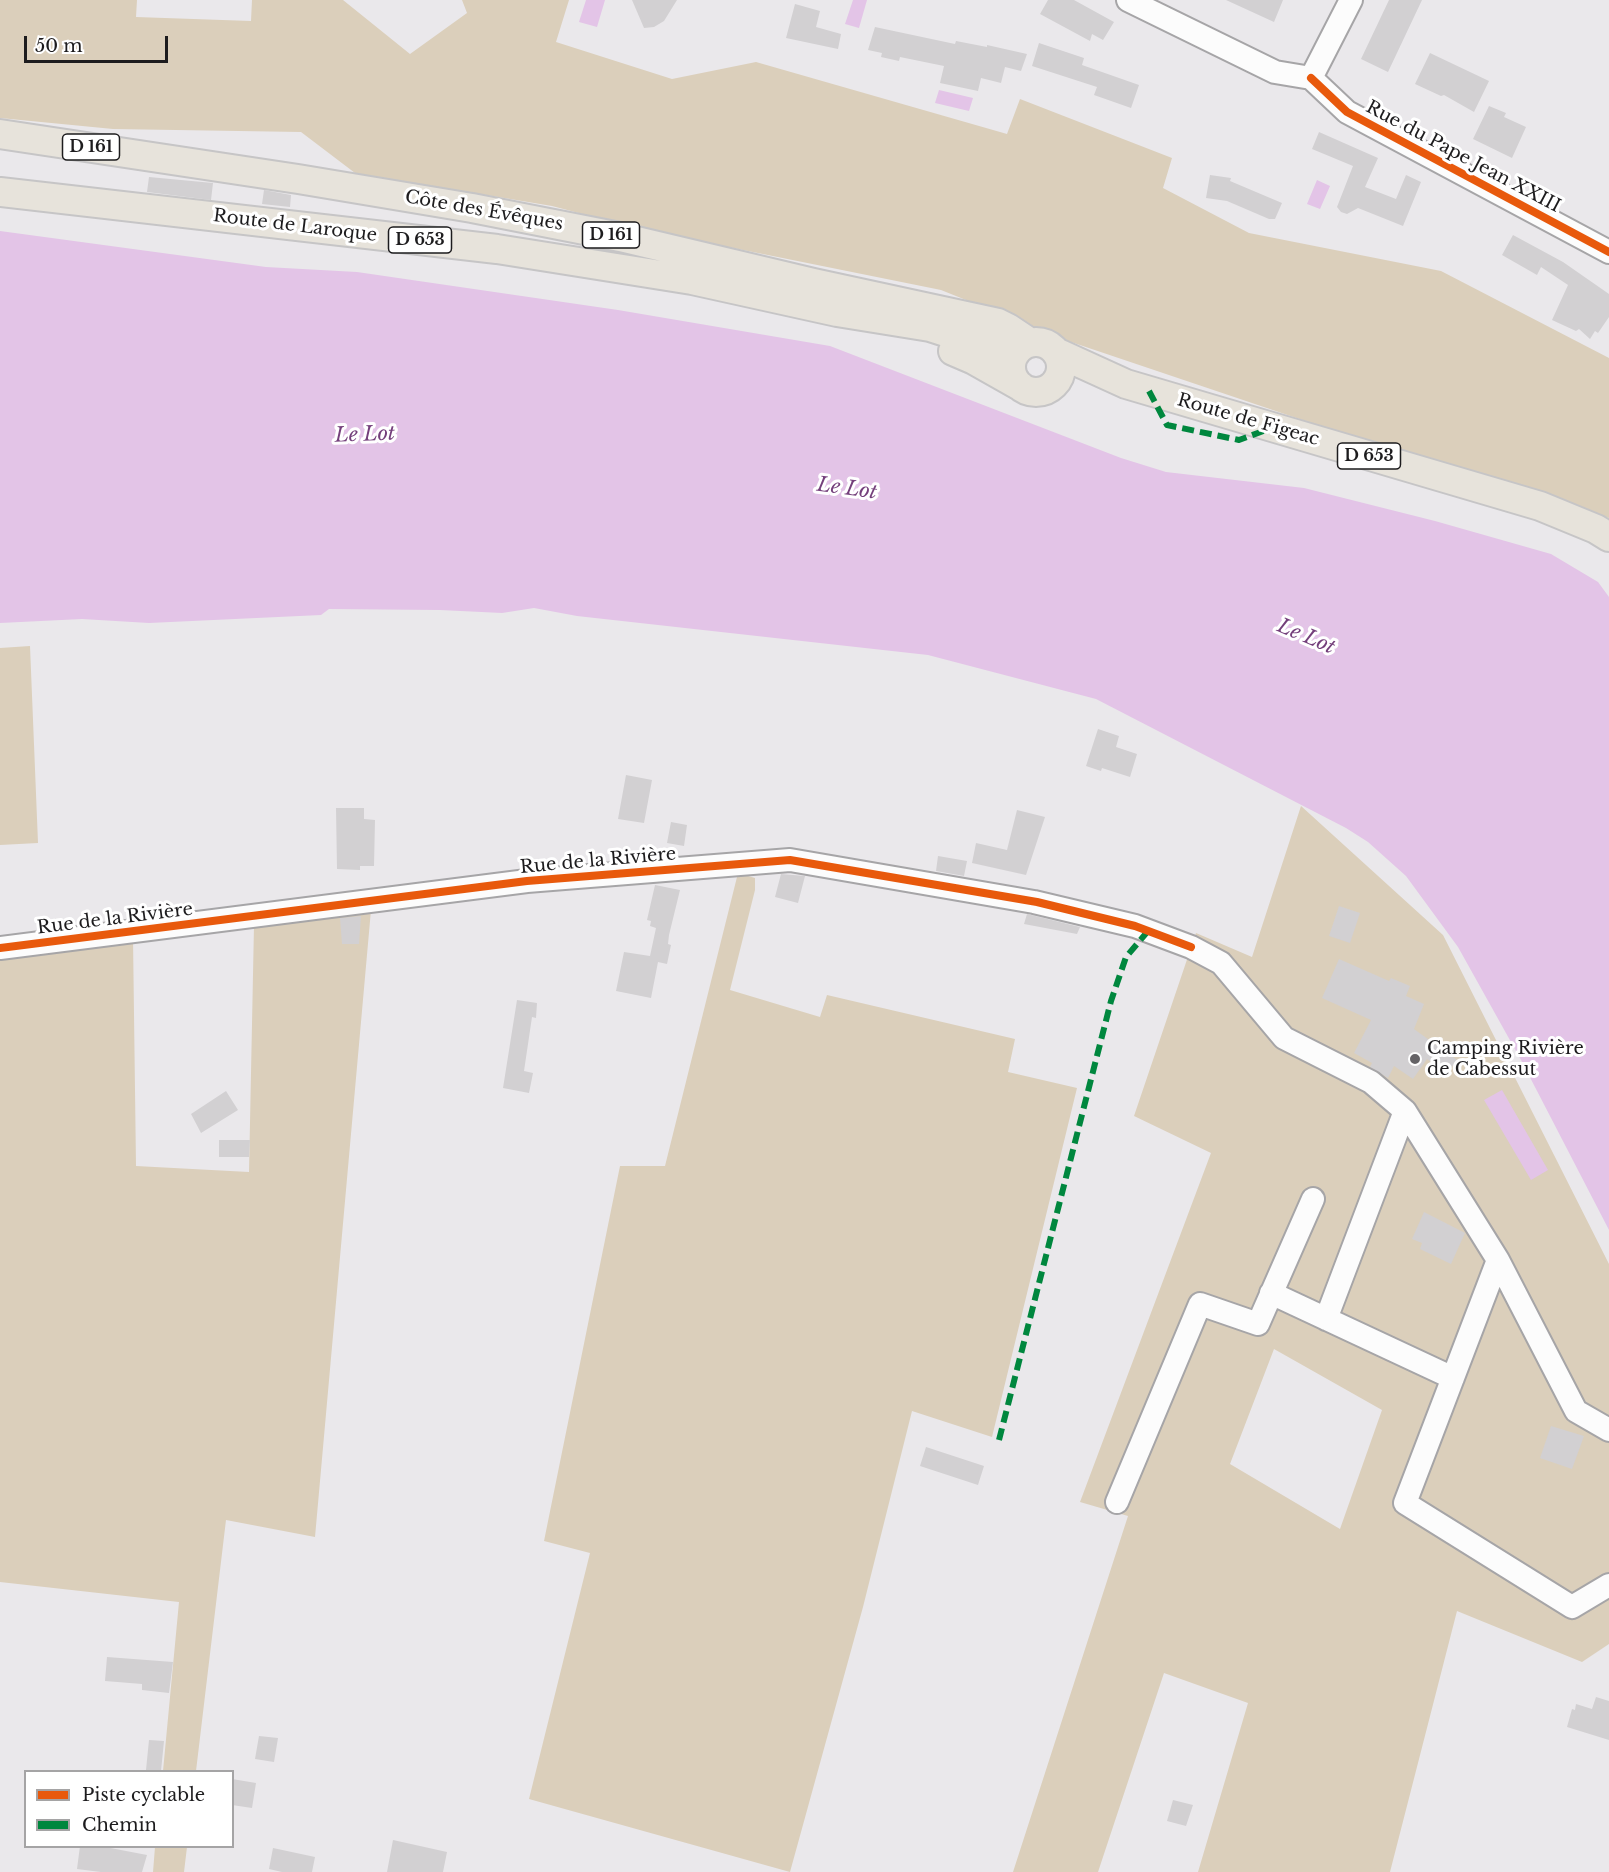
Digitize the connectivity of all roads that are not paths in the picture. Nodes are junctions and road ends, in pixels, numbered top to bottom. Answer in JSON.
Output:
{"nodes":[{"id":1,"x":1128,"y":0,"type":"edge"},
{"id":2,"x":1351,"y":0,"type":"edge"},
{"id":3,"x":1311,"y":78,"type":"junction"},
{"id":4,"x":0,"y":134,"type":"edge"},
{"id":5,"x":0,"y":192,"type":"edge"},
{"id":6,"x":1609,"y":252,"type":"edge"},
{"id":7,"x":837,"y":312,"type":"junction"},
{"id":8,"x":1022,"y":348,"type":"junction"},
{"id":9,"x":1058,"y":353,"type":"junction"},
{"id":10,"x":1057,"y":382,"type":"junction"},
{"id":11,"x":1125,"y":384,"type":"junction"},
{"id":12,"x":1020,"y":386,"type":"junction"},
{"id":13,"x":1609,"y":537,"type":"edge"},
{"id":14,"x":0,"y":948,"type":"edge"},
{"id":15,"x":1405,"y":1111,"type":"junction"},
{"id":16,"x":1313,"y":1199,"type":"dead end"},
{"id":17,"x":1498,"y":1260,"type":"junction"},
{"id":18,"x":1272,"y":1293,"type":"junction"},
{"id":19,"x":1326,"y":1318,"type":"junction"},
{"id":20,"x":1453,"y":1378,"type":"junction"},
{"id":21,"x":1609,"y":1430,"type":"edge"},
{"id":22,"x":1117,"y":1502,"type":"dead end"},
{"id":23,"x":1609,"y":1585,"type":"edge"}],
"edges":[{"from":1,"to":3,"type":"street"},
{"from":2,"to":3,"type":"street"},
{"from":3,"to":6,"type":"street","name":"Rue du Pape Jean XXIII"},
{"from":4,"to":8,"type":"main road","name":"Côte des Évêques","number":"D 161"},
{"from":5,"to":7,"type":"main road","name":"Route de Laroque","number":"D 653"},
{"from":7,"to":8,"type":"main road","name":"Route de Laroque","number":"D 653"},
{"from":7,"to":12,"type":"main road","name":"Route de Laroque","number":"D 653"},
{"from":8,"to":9,"type":"main road"},
{"from":8,"to":12,"type":"main road"},
{"from":9,"to":10,"type":"main road"},
{"from":9,"to":11,"type":"main road","name":"Route de Figeac","number":"D 653"},
{"from":10,"to":11,"type":"main road","name":"Route de Figeac","number":"D 653"},
{"from":10,"to":12,"type":"main road"},
{"from":11,"to":13,"type":"main road","name":"Route de Figeac","number":"D 653"},
{"from":14,"to":15,"type":"street","name":"Rue de la Rivière"},
{"from":15,"to":17,"type":"street","name":"Rue de la Rivière"},
{"from":15,"to":19,"type":"street"},
{"from":16,"to":18,"type":"street"},
{"from":17,"to":20,"type":"street"},
{"from":17,"to":21,"type":"street","name":"Rue de la Rivière"},
{"from":18,"to":19,"type":"street"},
{"from":18,"to":22,"type":"street"},
{"from":19,"to":20,"type":"street"},
{"from":20,"to":23,"type":"street"}]}
